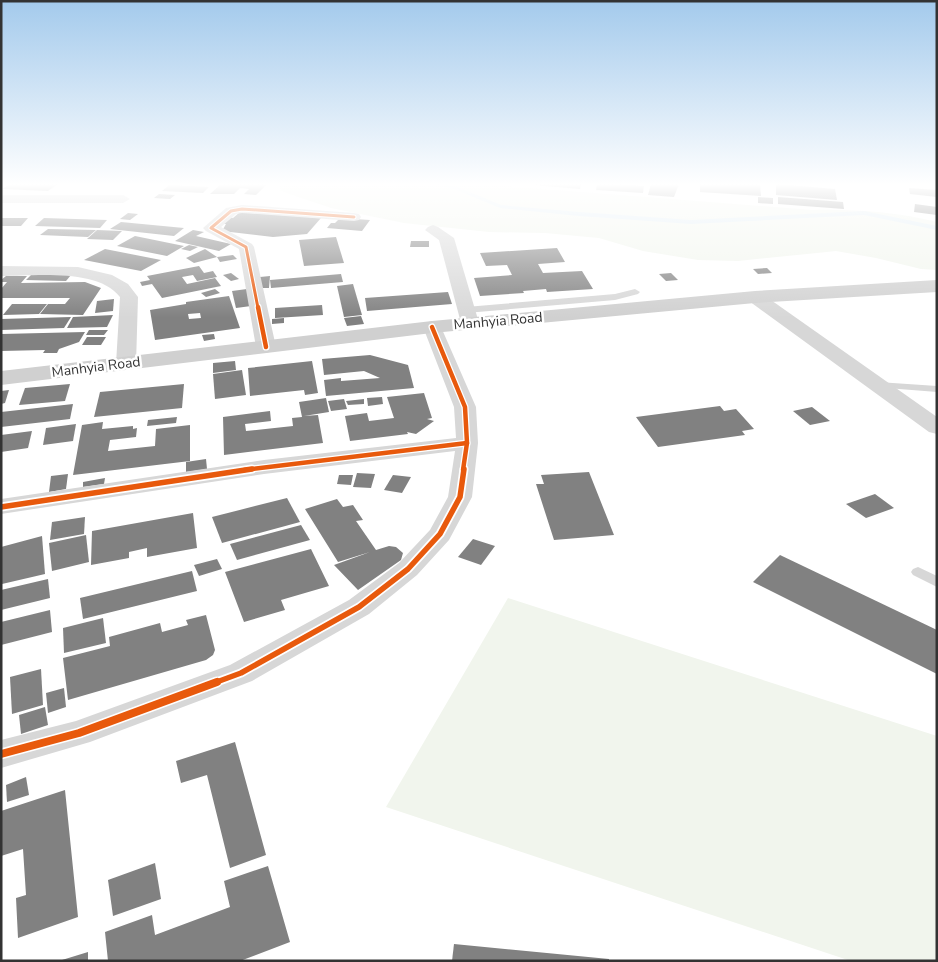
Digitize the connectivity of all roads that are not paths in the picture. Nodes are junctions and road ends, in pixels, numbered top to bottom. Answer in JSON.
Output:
{"nodes":[{"id":1,"x":212,"y":229,"type":"edge"},
{"id":2,"x":433,"y":230,"type":"dead end"},
{"id":3,"x":1,"y":272,"type":"edge"},
{"id":4,"x":937,"y":286,"type":"edge"},
{"id":5,"x":635,"y":292,"type":"dead end"},
{"id":6,"x":755,"y":297,"type":"junction"},
{"id":7,"x":468,"y":317,"type":"junction"},
{"id":8,"x":432,"y":327,"type":"junction"},
{"id":9,"x":266,"y":347,"type":"junction"},
{"id":10,"x":126,"y":364,"type":"junction"},
{"id":11,"x":1,"y":378,"type":"edge"},
{"id":12,"x":878,"y":385,"type":"junction"},
{"id":13,"x":937,"y":389,"type":"edge"},
{"id":14,"x":937,"y":427,"type":"edge"},
{"id":15,"x":467,"y":443,"type":"junction"},
{"id":16,"x":1,"y":507,"type":"edge"},
{"id":17,"x":918,"y":572,"type":"dead end"},
{"id":18,"x":937,"y":582,"type":"edge"},
{"id":19,"x":1,"y":754,"type":"edge"}],
"edges":[{"from":1,"to":9,"type":"street"},
{"from":2,"to":7,"type":"street"},
{"from":3,"to":10,"type":"street"},
{"from":4,"to":6,"type":"main road","name":"Manhyia Road"},
{"from":5,"to":7,"type":"lane"},
{"from":6,"to":7,"type":"main road","name":"Manhyia Road"},
{"from":6,"to":12,"type":"street"},
{"from":7,"to":8,"type":"main road","name":"Manhyia Road"},
{"from":8,"to":9,"type":"main road","name":"Manhyia Road"},
{"from":8,"to":15,"type":"street"},
{"from":9,"to":10,"type":"main road","name":"Manhyia Road"},
{"from":10,"to":11,"type":"main road","name":"Manhyia Road"},
{"from":12,"to":13,"type":"lane"},
{"from":12,"to":14,"type":"street"},
{"from":15,"to":16,"type":"street"},
{"from":15,"to":19,"type":"street"},
{"from":17,"to":18,"type":"lane"}]}
